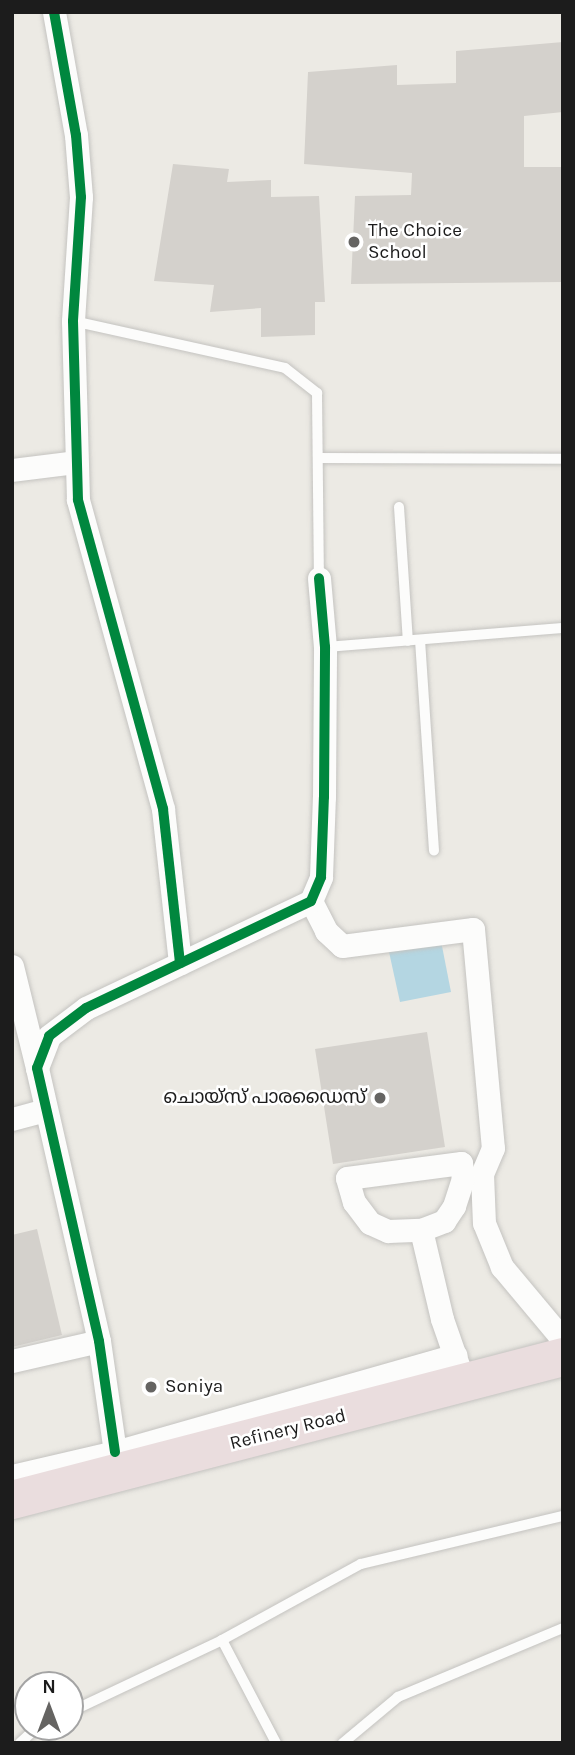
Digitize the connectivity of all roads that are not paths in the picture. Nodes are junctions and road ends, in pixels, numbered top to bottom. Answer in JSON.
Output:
{"nodes":[{"id":1,"x":54,"y":12,"type":"edge"},
{"id":2,"x":73,"y":321,"type":"junction"},
{"id":3,"x":318,"y":458,"type":"junction"},
{"id":4,"x":563,"y":459,"type":"edge"},
{"id":5,"x":76,"y":462,"type":"junction"},
{"id":6,"x":12,"y":470,"type":"edge"},
{"id":7,"x":399,"y":507,"type":"dead end"},
{"id":8,"x":320,"y":578,"type":"joint"},
{"id":9,"x":563,"y":628,"type":"edge"},
{"id":10,"x":420,"y":640,"type":"junction"},
{"id":11,"x":408,"y":641,"type":"junction"},
{"id":12,"x":326,"y":647,"type":"junction"},
{"id":13,"x":433,"y":851,"type":"dead end"},
{"id":14,"x":311,"y":901,"type":"junction"},
{"id":15,"x":180,"y":963,"type":"junction"},
{"id":16,"x":12,"y":966,"type":"edge"},
{"id":17,"x":37,"y":1068,"type":"junction"},
{"id":18,"x":45,"y":1110,"type":"junction"},
{"id":19,"x":12,"y":1119,"type":"edge"},
{"id":20,"x":421,"y":1230,"type":"junction"},
{"id":21,"x":563,"y":1340,"type":"edge"},
{"id":22,"x":99,"y":1341,"type":"junction"},
{"id":23,"x":563,"y":1357,"type":"edge"},
{"id":24,"x":12,"y":1361,"type":"edge"},
{"id":25,"x":460,"y":1370,"type":"junction"},
{"id":26,"x":115,"y":1452,"type":"junction"},
{"id":27,"x":12,"y":1476,"type":"edge"},
{"id":28,"x":12,"y":1500,"type":"edge"},
{"id":29,"x":563,"y":1516,"type":"edge"},
{"id":30,"x":563,"y":1628,"type":"edge"},
{"id":31,"x":222,"y":1640,"type":"junction"},
{"id":32,"x":84,"y":1705,"type":"edge"},
{"id":33,"x":276,"y":1743,"type":"edge"},
{"id":34,"x":342,"y":1743,"type":"edge"}],
"edges":[{"from":1,"to":2,"type":"street"},
{"from":2,"to":3,"type":"lane"},
{"from":2,"to":5,"type":"street"},
{"from":3,"to":4,"type":"lane"},
{"from":3,"to":8,"type":"lane"},
{"from":5,"to":6,"type":"street"},
{"from":5,"to":15,"type":"street"},
{"from":7,"to":11,"type":"lane"},
{"from":8,"to":12,"type":"street"},
{"from":9,"to":10,"type":"lane"},
{"from":10,"to":11,"type":"lane"},
{"from":10,"to":13,"type":"lane"},
{"from":11,"to":12,"type":"lane"},
{"from":12,"to":14,"type":"street"},
{"from":14,"to":15,"type":"street"},
{"from":14,"to":21,"type":"street"},
{"from":15,"to":17,"type":"street"},
{"from":16,"to":17,"type":"street"},
{"from":17,"to":18,"type":"street"},
{"from":18,"to":19,"type":"street"},
{"from":18,"to":22,"type":"street"},
{"from":20,"to":20,"type":"street"},
{"from":20,"to":25,"type":"street"},
{"from":22,"to":24,"type":"street"},
{"from":22,"to":26,"type":"street"},
{"from":23,"to":25,"type":"highway","name":"Refinery Road"},
{"from":25,"to":26,"type":"street"},
{"from":25,"to":28,"type":"highway","name":"Refinery Road"},
{"from":26,"to":27,"type":"street"},
{"from":29,"to":31,"type":"lane"},
{"from":30,"to":34,"type":"lane"},
{"from":31,"to":32,"type":"lane"},
{"from":31,"to":33,"type":"lane"}]}
